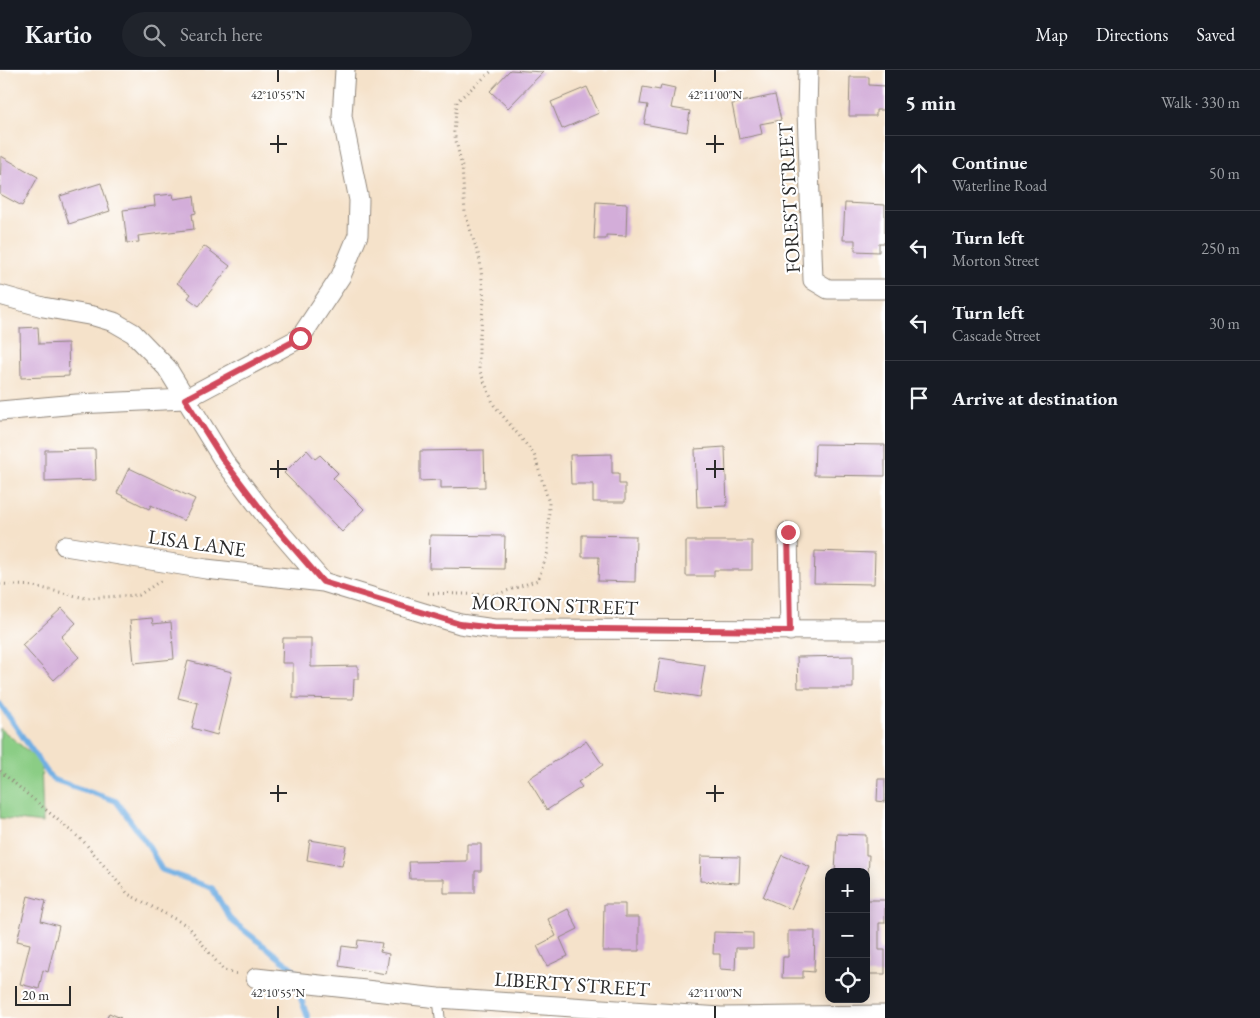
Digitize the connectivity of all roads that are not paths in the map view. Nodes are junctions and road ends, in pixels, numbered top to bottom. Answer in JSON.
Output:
{"nodes":[{"id":1,"x":345,"y":70,"type":"edge"},
{"id":2,"x":808,"y":70,"type":"edge"},
{"id":3,"x":885,"y":289,"type":"edge"},
{"id":4,"x":0,"y":295,"type":"edge"},
{"id":5,"x":185,"y":399,"type":"junction"},
{"id":6,"x":0,"y":411,"type":"edge"},
{"id":7,"x":788,"y":532,"type":"dead end"},
{"id":8,"x":65,"y":546,"type":"dead end"},
{"id":9,"x":323,"y":582,"type":"junction"},
{"id":10,"x":885,"y":630,"type":"edge"},
{"id":11,"x":790,"y":631,"type":"junction"},
{"id":12,"x":256,"y":978,"type":"road end"},
{"id":13,"x":438,"y":998,"type":"junction"},
{"id":14,"x":885,"y":1015,"type":"edge"},
{"id":15,"x":440,"y":1018,"type":"edge"}],
"edges":[{"from":1,"to":5,"type":"street"},
{"from":2,"to":3,"type":"street","name":"FOREST STREET"},
{"from":4,"to":5,"type":"street"},
{"from":5,"to":6,"type":"street"},
{"from":5,"to":9,"type":"street"},
{"from":7,"to":11,"type":"street"},
{"from":8,"to":9,"type":"street","name":"LISA LANE"},
{"from":9,"to":11,"type":"street","name":"MORTON STREET"},
{"from":10,"to":11,"type":"street","name":"MORTON STREET"},
{"from":12,"to":13,"type":"street","name":"LIBERTY STREET"},
{"from":13,"to":14,"type":"street","name":"LIBERTY STREET"},
{"from":13,"to":15,"type":"lane"}]}
